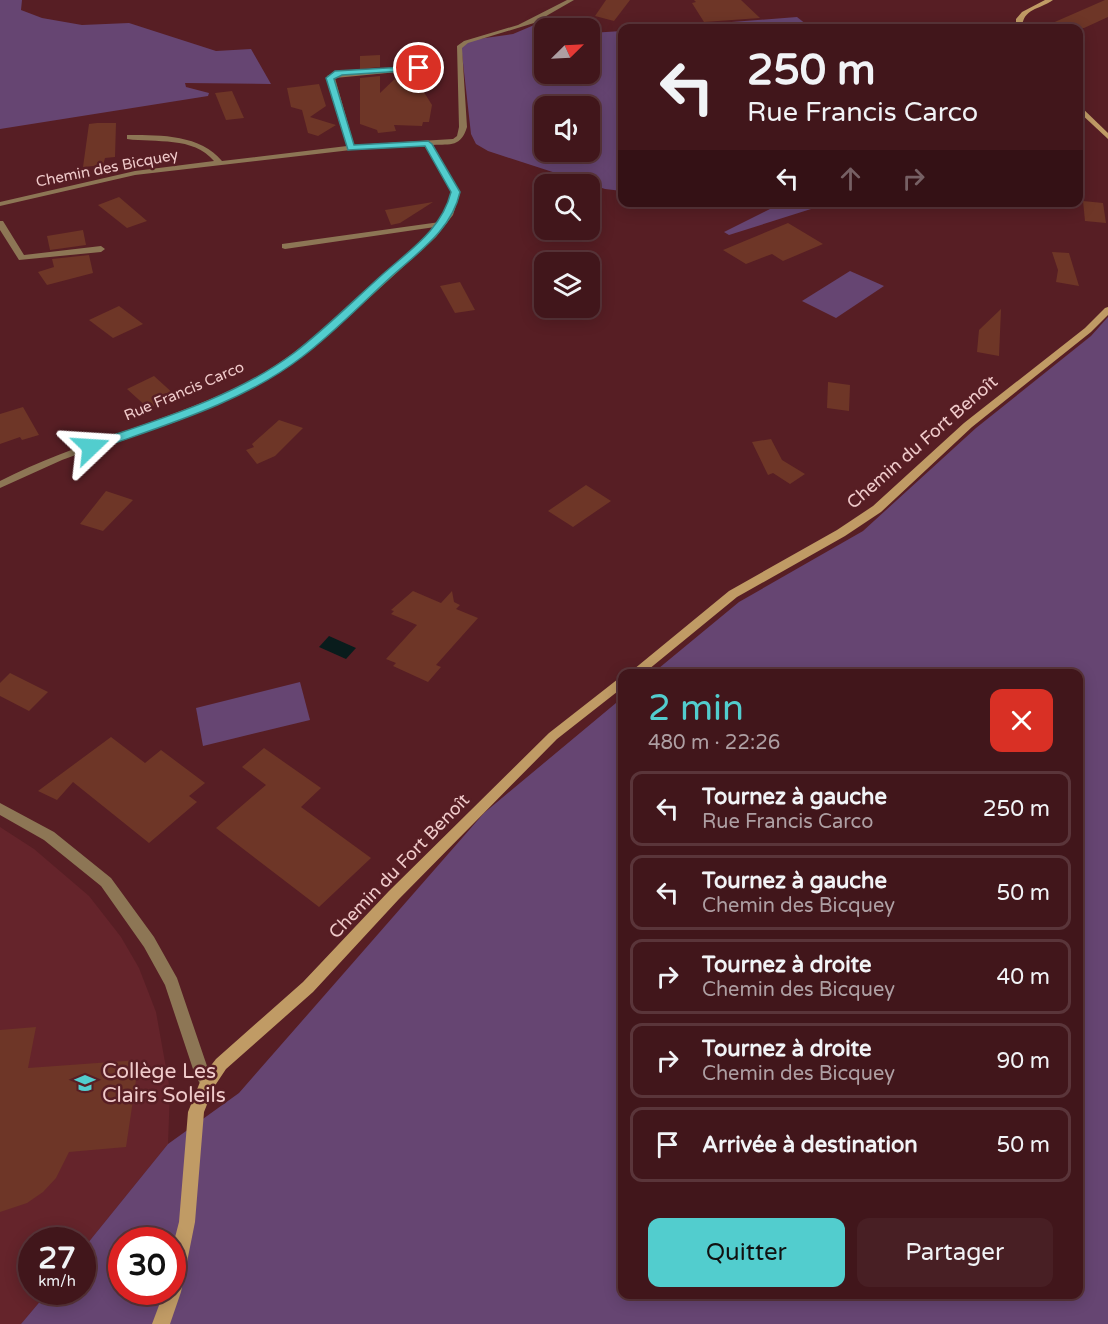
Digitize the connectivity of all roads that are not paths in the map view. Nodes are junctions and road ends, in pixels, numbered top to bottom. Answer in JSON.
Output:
{"nodes":[{"id":1,"x":571,"y":0,"type":"edge"},
{"id":2,"x":1050,"y":0,"type":"edge"},
{"id":3,"x":1019,"y":24,"type":"edge"},
{"id":4,"x":419,"y":68,"type":"dead end"},
{"id":5,"x":1083,"y":111,"type":"edge"},
{"id":6,"x":130,"y":137,"type":"dead end"},
{"id":7,"x":1108,"y":137,"type":"edge"},
{"id":8,"x":428,"y":144,"type":"junction"},
{"id":9,"x":351,"y":148,"type":"junction"},
{"id":10,"x":219,"y":162,"type":"junction"},
{"id":11,"x":0,"y":204,"type":"edge"},
{"id":12,"x":0,"y":223,"type":"edge"},
{"id":13,"x":441,"y":224,"type":"junction"},
{"id":14,"x":285,"y":246,"type":"dead end"},
{"id":15,"x":101,"y":249,"type":"dead end"},
{"id":16,"x":1108,"y":310,"type":"edge"},
{"id":17,"x":0,"y":485,"type":"edge"},
{"id":18,"x":640,"y":669,"type":"edge"},
{"id":19,"x":618,"y":685,"type":"edge"},
{"id":20,"x":0,"y":808,"type":"edge"},
{"id":21,"x":208,"y":1082,"type":"junction"},
{"id":22,"x":186,"y":1227,"type":"edge"},
{"id":23,"x":167,"y":1305,"type":"edge"},
{"id":24,"x":161,"y":1324,"type":"edge"}],
"edges":[{"from":1,"to":8,"type":"street","name":"Chemin des Bicquey"},
{"from":2,"to":3,"type":"street"},
{"from":4,"to":9,"type":"street"},
{"from":5,"to":7,"type":"street"},
{"from":6,"to":10,"type":"street","name":"Chemin des Bicquey"},
{"from":8,"to":9,"type":"street","name":"Chemin des Bicquey"},
{"from":8,"to":13,"type":"street","name":"Rue Francis Carco"},
{"from":9,"to":10,"type":"street","name":"Chemin des Bicquey"},
{"from":10,"to":11,"type":"street","name":"Chemin des Bicquey"},
{"from":12,"to":15,"type":"street"},
{"from":13,"to":14,"type":"street"},
{"from":13,"to":17,"type":"street","name":"Rue Francis Carco"},
{"from":16,"to":18,"type":"street","name":"Chemin du Fort Benoît"},
{"from":19,"to":21,"type":"street","name":"Chemin du Fort Benoît"},
{"from":20,"to":21,"type":"street"},
{"from":21,"to":22,"type":"street"},
{"from":23,"to":24,"type":"street"}]}
